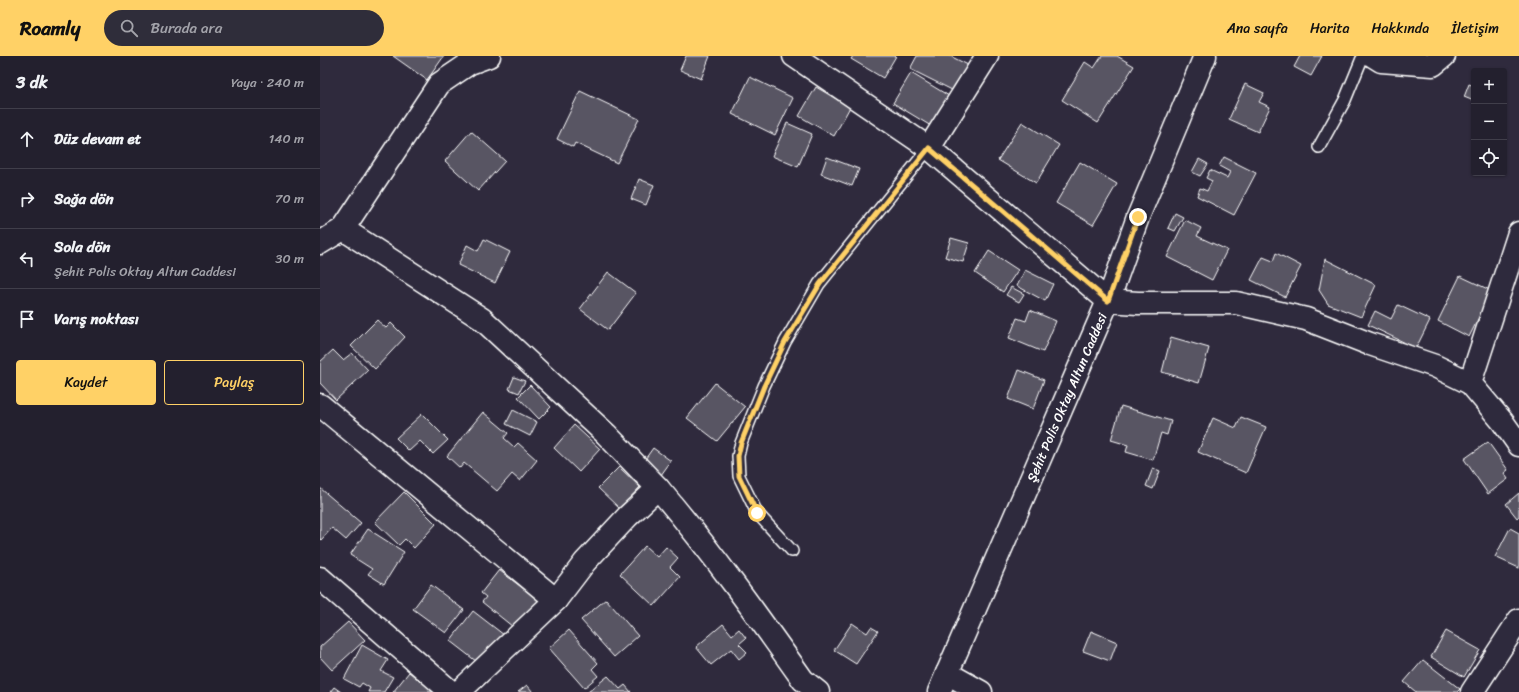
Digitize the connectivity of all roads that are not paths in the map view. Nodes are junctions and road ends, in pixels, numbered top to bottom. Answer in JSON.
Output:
{"nodes":[{"id":1,"x":794,"y":56,"type":"edge"},
{"id":2,"x":987,"y":56,"type":"edge"},
{"id":3,"x":1205,"y":56,"type":"edge"},
{"id":4,"x":1364,"y":56,"type":"edge"},
{"id":5,"x":1373,"y":56,"type":"edge"},
{"id":6,"x":1444,"y":56,"type":"edge"},
{"id":7,"x":479,"y":57,"type":"edge"},
{"id":8,"x":1319,"y":147,"type":"dead end"},
{"id":9,"x":929,"y":148,"type":"junction"},
{"id":10,"x":343,"y":229,"type":"junction"},
{"id":11,"x":1519,"y":233,"type":"edge"},
{"id":12,"x":320,"y":243,"type":"edge"},
{"id":13,"x":1108,"y":301,"type":"junction"},
{"id":14,"x":1470,"y":383,"type":"junction"},
{"id":15,"x":320,"y":404,"type":"edge"},
{"id":16,"x":1519,"y":445,"type":"edge"},
{"id":17,"x":658,"y":488,"type":"junction"},
{"id":18,"x":792,"y":551,"type":"dead end"},
{"id":19,"x":320,"y":578,"type":"edge"},
{"id":20,"x":556,"y":600,"type":"junction"},
{"id":21,"x":1519,"y":620,"type":"edge"},
{"id":22,"x":943,"y":682,"type":"edge"},
{"id":23,"x":451,"y":692,"type":"edge"},
{"id":24,"x":459,"y":692,"type":"edge"},
{"id":25,"x":818,"y":692,"type":"edge"},
{"id":26,"x":981,"y":692,"type":"edge"},
{"id":27,"x":1472,"y":692,"type":"edge"}],
"edges":[{"from":1,"to":9,"type":"street"},
{"from":2,"to":9,"type":"street"},
{"from":3,"to":13,"type":"street","name":"Şehit Polis Oktay Altun Caddesi"},
{"from":4,"to":8,"type":"lane"},
{"from":5,"to":6,"type":"street"},
{"from":7,"to":10,"type":"street"},
{"from":9,"to":13,"type":"street"},
{"from":9,"to":18,"type":"lane"},
{"from":10,"to":12,"type":"street"},
{"from":10,"to":17,"type":"street"},
{"from":11,"to":14,"type":"street"},
{"from":13,"to":14,"type":"street"},
{"from":13,"to":22,"type":"street","name":"Şehit Polis Oktay Altun Caddesi"},
{"from":14,"to":16,"type":"street"},
{"from":15,"to":20,"type":"street"},
{"from":17,"to":20,"type":"street"},
{"from":17,"to":25,"type":"street"},
{"from":19,"to":23,"type":"street"},
{"from":20,"to":24,"type":"street"},
{"from":21,"to":27,"type":"street"},
{"from":22,"to":26,"type":"street"}]}
